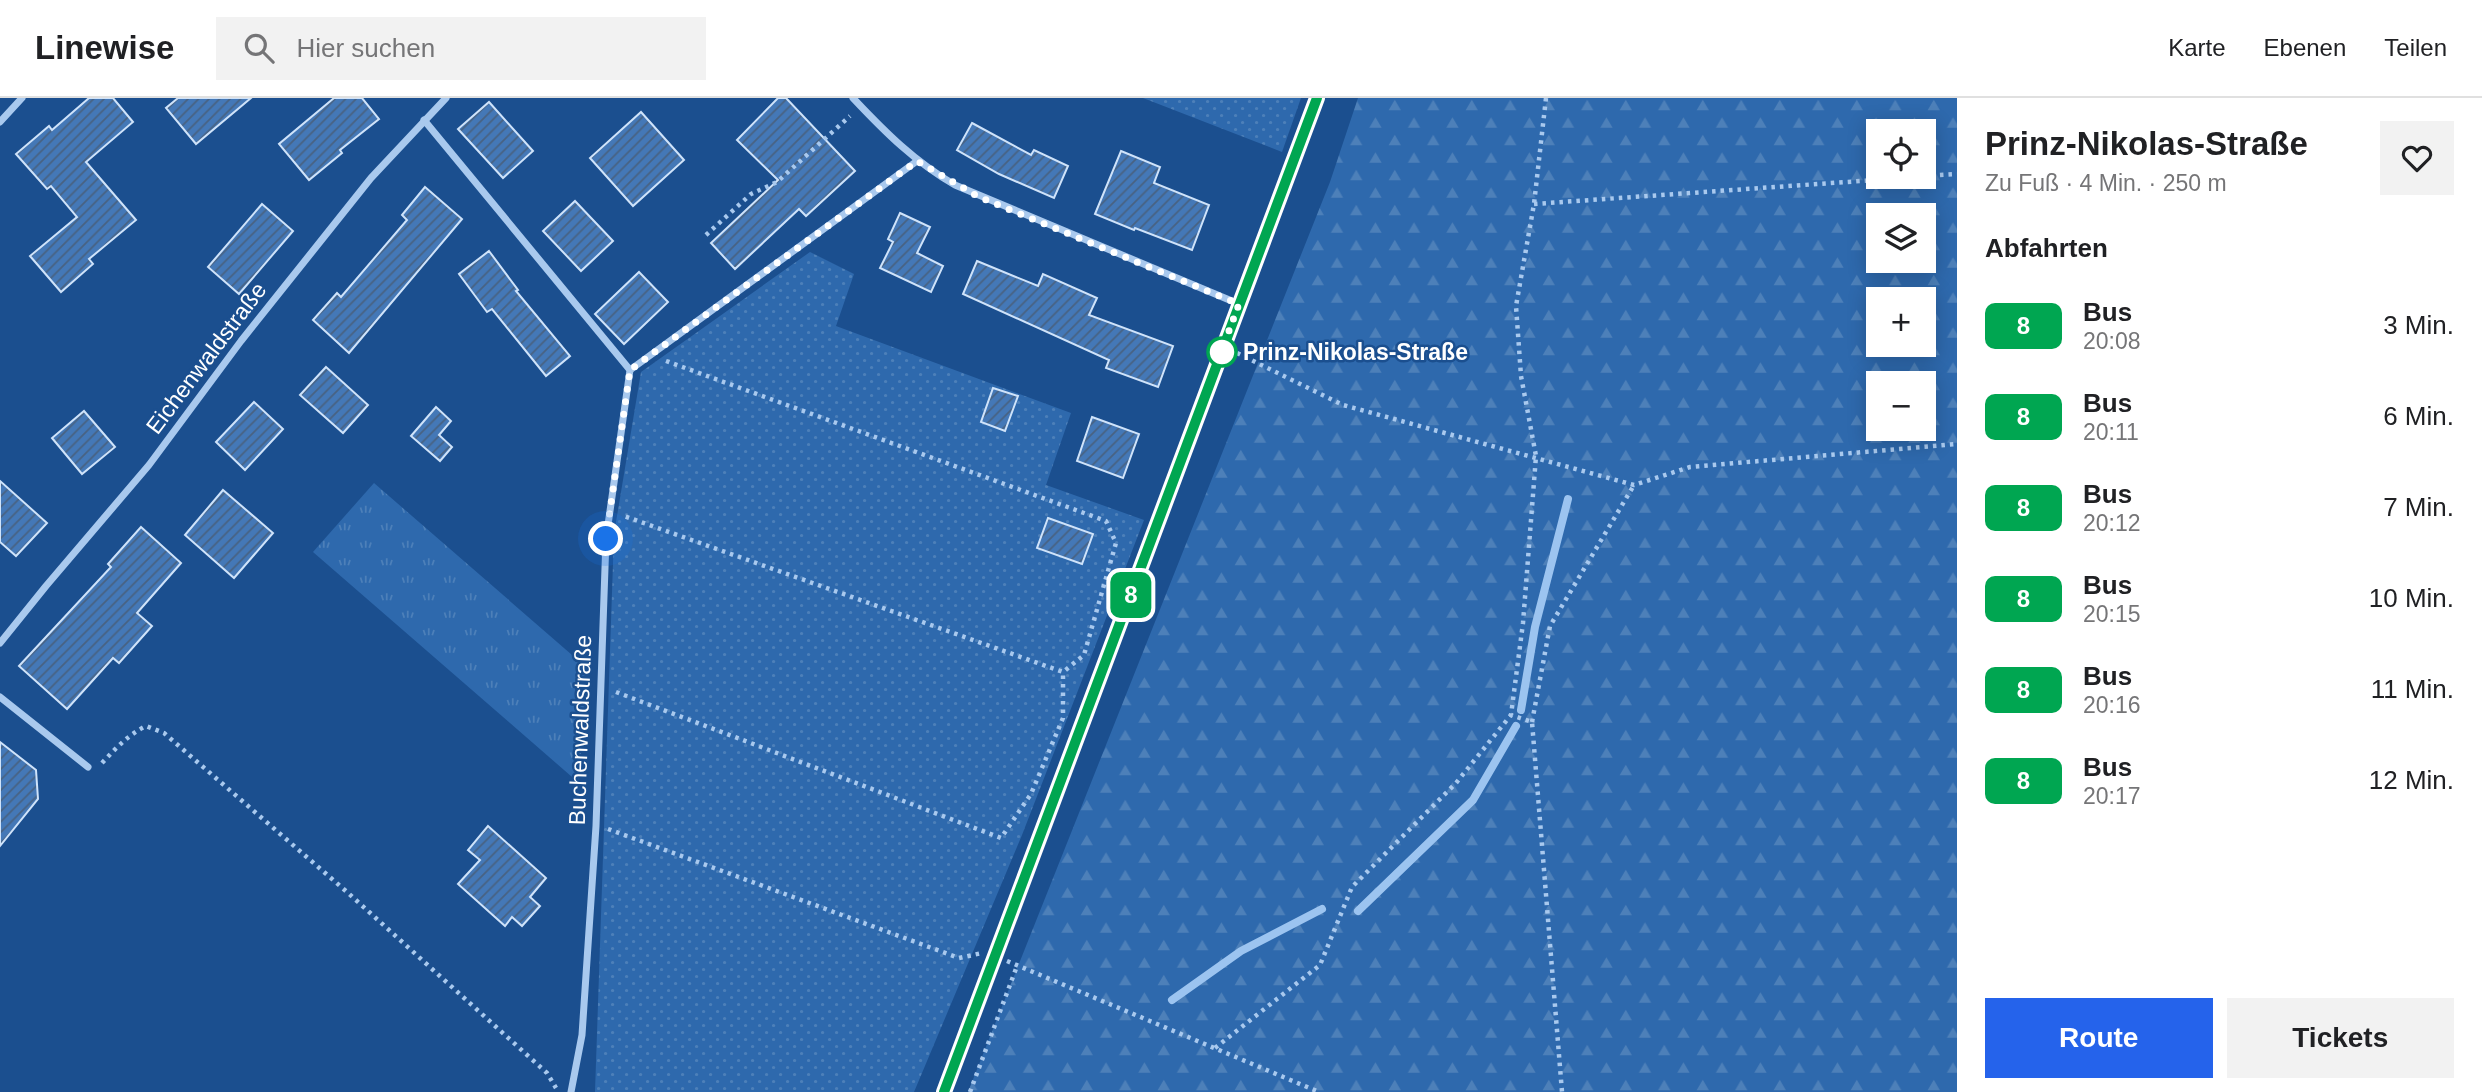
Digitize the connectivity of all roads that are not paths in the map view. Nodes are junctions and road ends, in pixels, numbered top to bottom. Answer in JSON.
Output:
{"nodes":[{"id":1,"x":22,"y":98,"type":"edge"},
{"id":2,"x":446,"y":98,"type":"edge"},
{"id":3,"x":853,"y":98,"type":"edge"},
{"id":4,"x":1317,"y":98,"type":"edge"},
{"id":5,"x":424,"y":120,"type":"junction"},
{"id":6,"x":0,"y":122,"type":"edge"},
{"id":7,"x":917,"y":161,"type":"junction"},
{"id":8,"x":1239,"y":304,"type":"junction"},
{"id":9,"x":630,"y":370,"type":"junction"},
{"id":10,"x":0,"y":643,"type":"edge"},
{"id":11,"x":0,"y":697,"type":"edge"},
{"id":12,"x":88,"y":767,"type":"road end"},
{"id":13,"x":571,"y":1092,"type":"edge"},
{"id":14,"x":944,"y":1092,"type":"edge"}],
"edges":[{"from":1,"to":6,"type":"street"},
{"from":2,"to":5,"type":"street","name":"Eichenwaldstraße"},
{"from":3,"to":7,"type":"street"},
{"from":4,"to":8,"type":"street"},
{"from":5,"to":9,"type":"street"},
{"from":5,"to":10,"type":"street","name":"Eichenwaldstraße"},
{"from":7,"to":8,"type":"street"},
{"from":7,"to":9,"type":"street"},
{"from":8,"to":14,"type":"street"},
{"from":9,"to":13,"type":"street","name":"Buchenwaldstraße"},
{"from":11,"to":12,"type":"street"}]}
